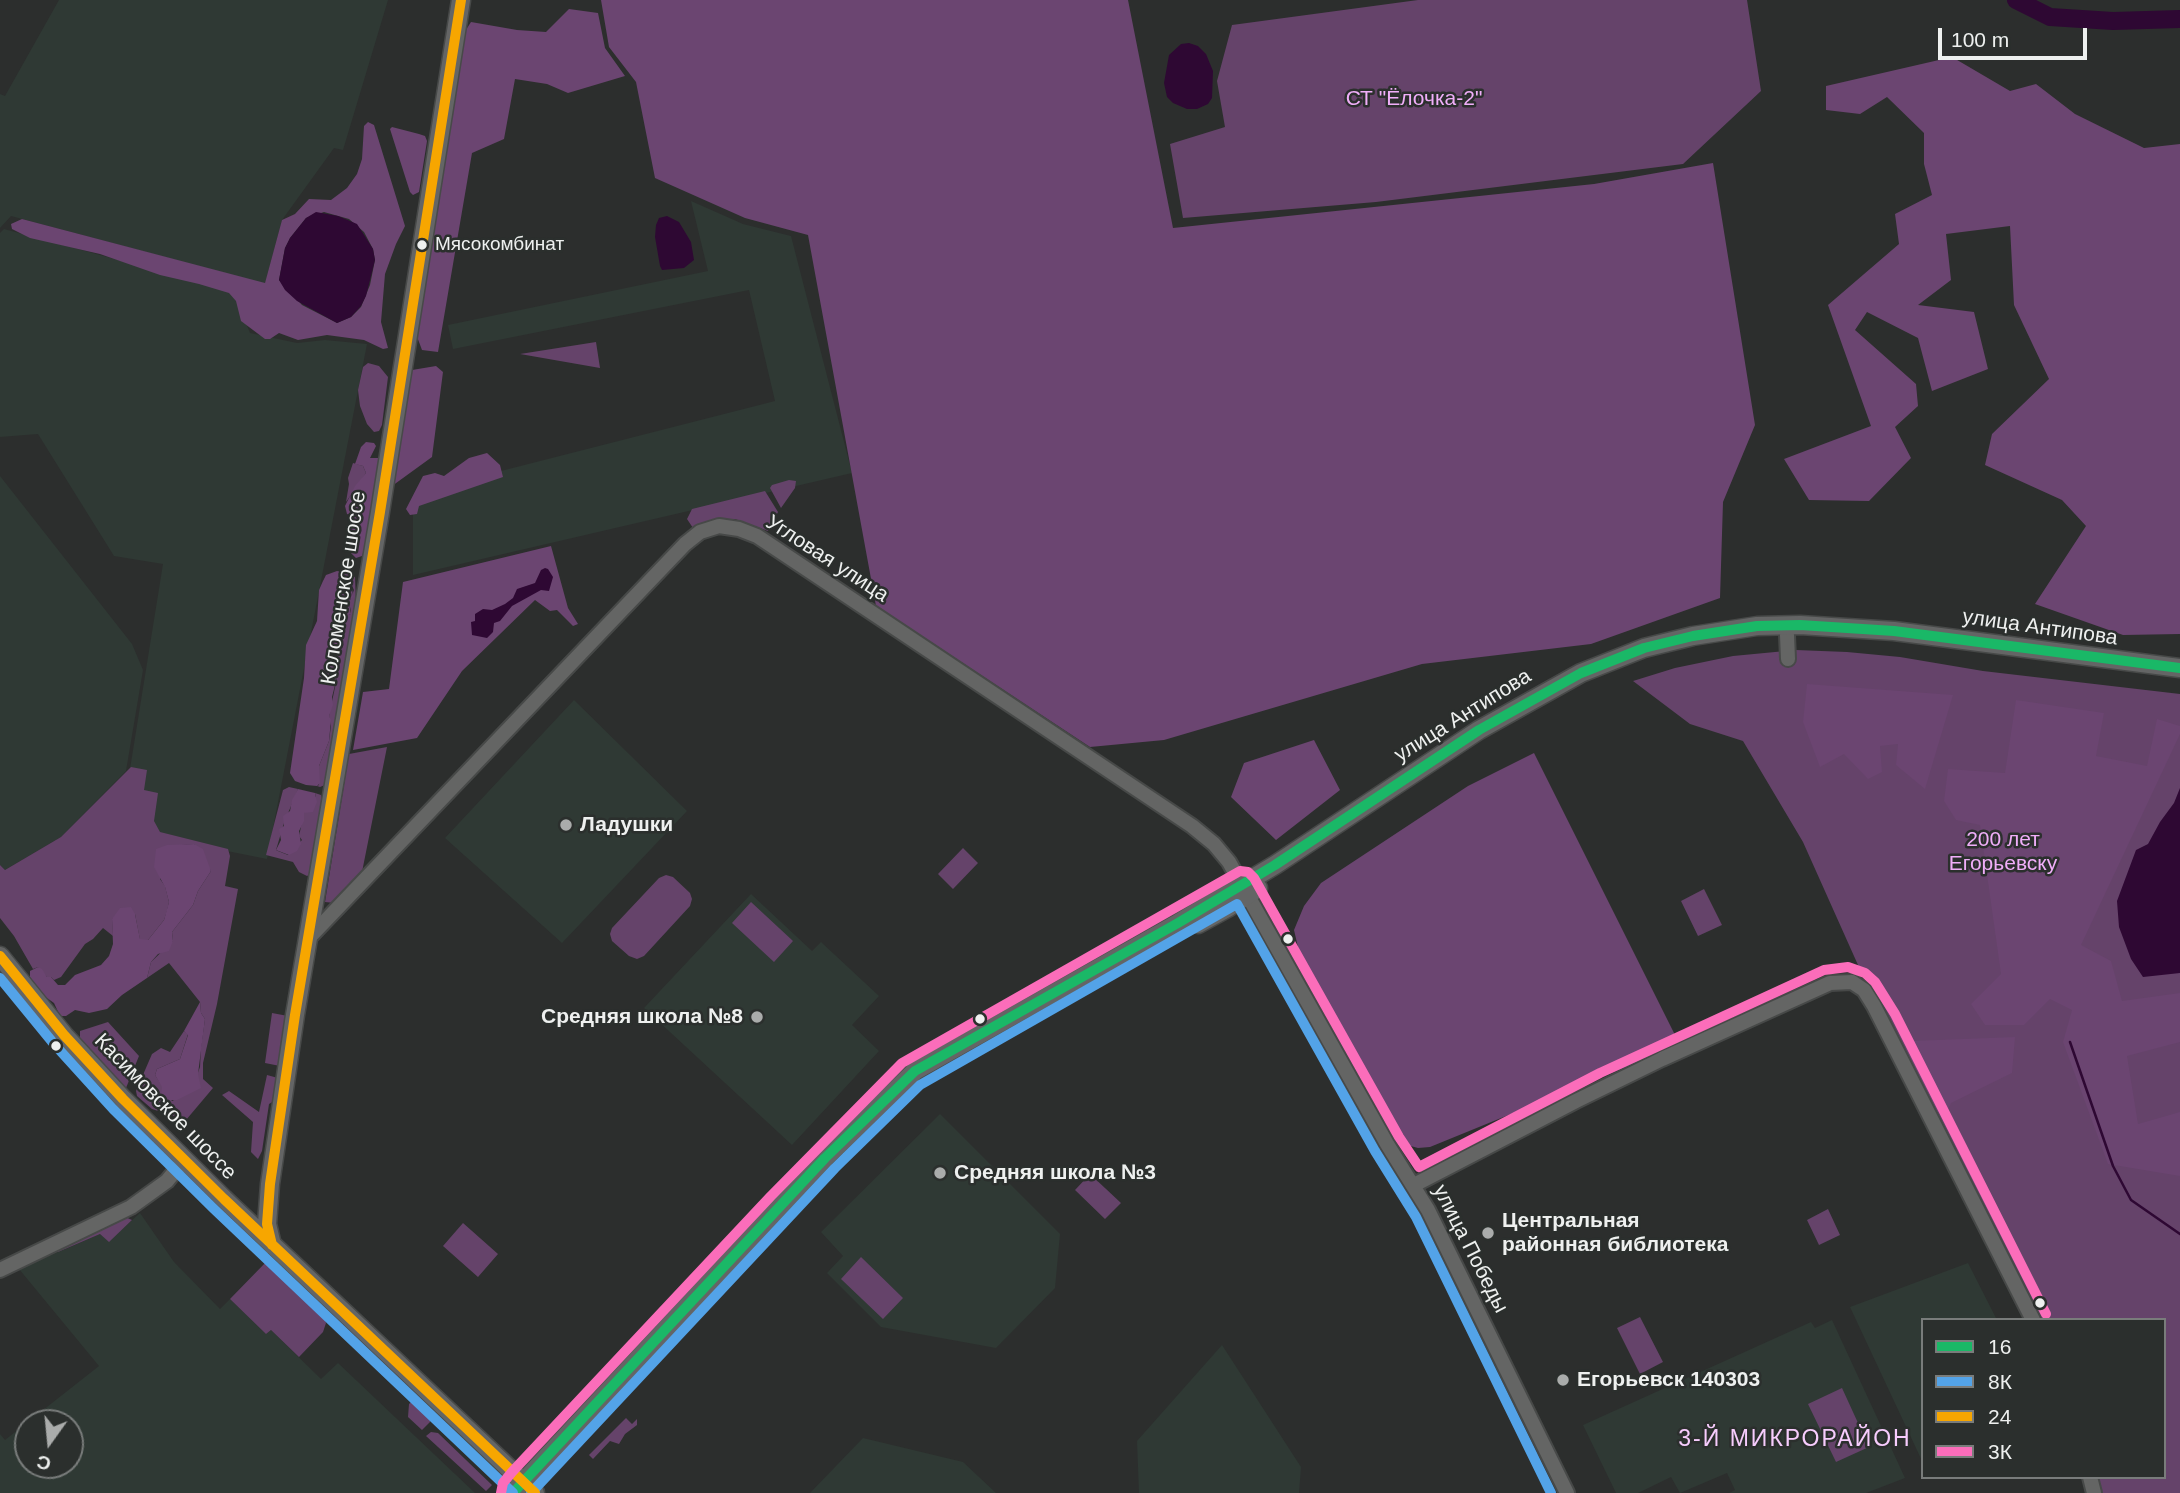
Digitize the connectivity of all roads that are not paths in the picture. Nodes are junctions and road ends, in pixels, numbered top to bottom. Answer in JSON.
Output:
{"nodes":[{"id":1,"x":461,"y":0,"type":"edge"},
{"id":2,"x":1787,"y":635,"type":"junction"},
{"id":3,"x":1788,"y":659,"type":"dead end"},
{"id":4,"x":2180,"y":668,"type":"edge"},
{"id":5,"x":2180,"y":679,"type":"edge"},
{"id":6,"x":1245,"y":890,"type":"junction"},
{"id":7,"x":307,"y":940,"type":"junction"},
{"id":8,"x":0,"y":956,"type":"edge"},
{"id":9,"x":0,"y":973,"type":"edge"},
{"id":10,"x":181,"y":1164,"type":"junction"},
{"id":11,"x":1414,"y":1185,"type":"junction"},
{"id":12,"x":267,"y":1197,"type":"junction"},
{"id":13,"x":224,"y":1199,"type":"junction"},
{"id":14,"x":230,"y":1218,"type":"junction"},
{"id":15,"x":253,"y":1227,"type":"junction"},
{"id":16,"x":266,"y":1245,"type":"junction"},
{"id":17,"x":0,"y":1270,"type":"edge"},
{"id":18,"x":2032,"y":1318,"type":"edge"},
{"id":19,"x":523,"y":1490,"type":"edge"},
{"id":20,"x":1567,"y":1493,"type":"edge"}],
"edges":[{"from":1,"to":7,"type":"main road","name":"Коломенское шоссе"},
{"from":2,"to":3,"type":"street"},
{"from":2,"to":5,"type":"main road","name":"улица Антипова"},
{"from":2,"to":6,"type":"main road","name":"улица Антипова"},
{"from":4,"to":6,"type":"main road","name":"улица Антипова"},
{"from":6,"to":7,"type":"street","name":"Угловая улица"},
{"from":6,"to":11,"type":"street","name":"улица Победы"},
{"from":6,"to":19,"type":"main road","name":"улица Антипова"},
{"from":7,"to":12,"type":"main road","name":"Коломенское шоссе"},
{"from":8,"to":10,"type":"main road","name":"Касимовское шоссе"},
{"from":9,"to":10,"type":"main road","name":"Касимовское шоссе"},
{"from":10,"to":13,"type":"main road","name":"Касимовское шоссе"},
{"from":10,"to":14,"type":"main road","name":"Касимовское шоссе"},
{"from":10,"to":17,"type":"street"},
{"from":11,"to":18,"type":"street"},
{"from":11,"to":20,"type":"street","name":"улица Победы"},
{"from":12,"to":13,"type":"main road"},
{"from":12,"to":15,"type":"main road","name":"Коломенское шоссе"},
{"from":12,"to":16,"type":"main road","name":"Коломенское шоссе"},
{"from":13,"to":15,"type":"main road","name":"Касимовское шоссе"},
{"from":14,"to":15,"type":"main road"},
{"from":14,"to":16,"type":"main road","name":"Касимовское шоссе"},
{"from":15,"to":16,"type":"main road","name":"Касимовское шоссе"},
{"from":16,"to":19,"type":"main road","name":"Касимовское шоссе"}]}
